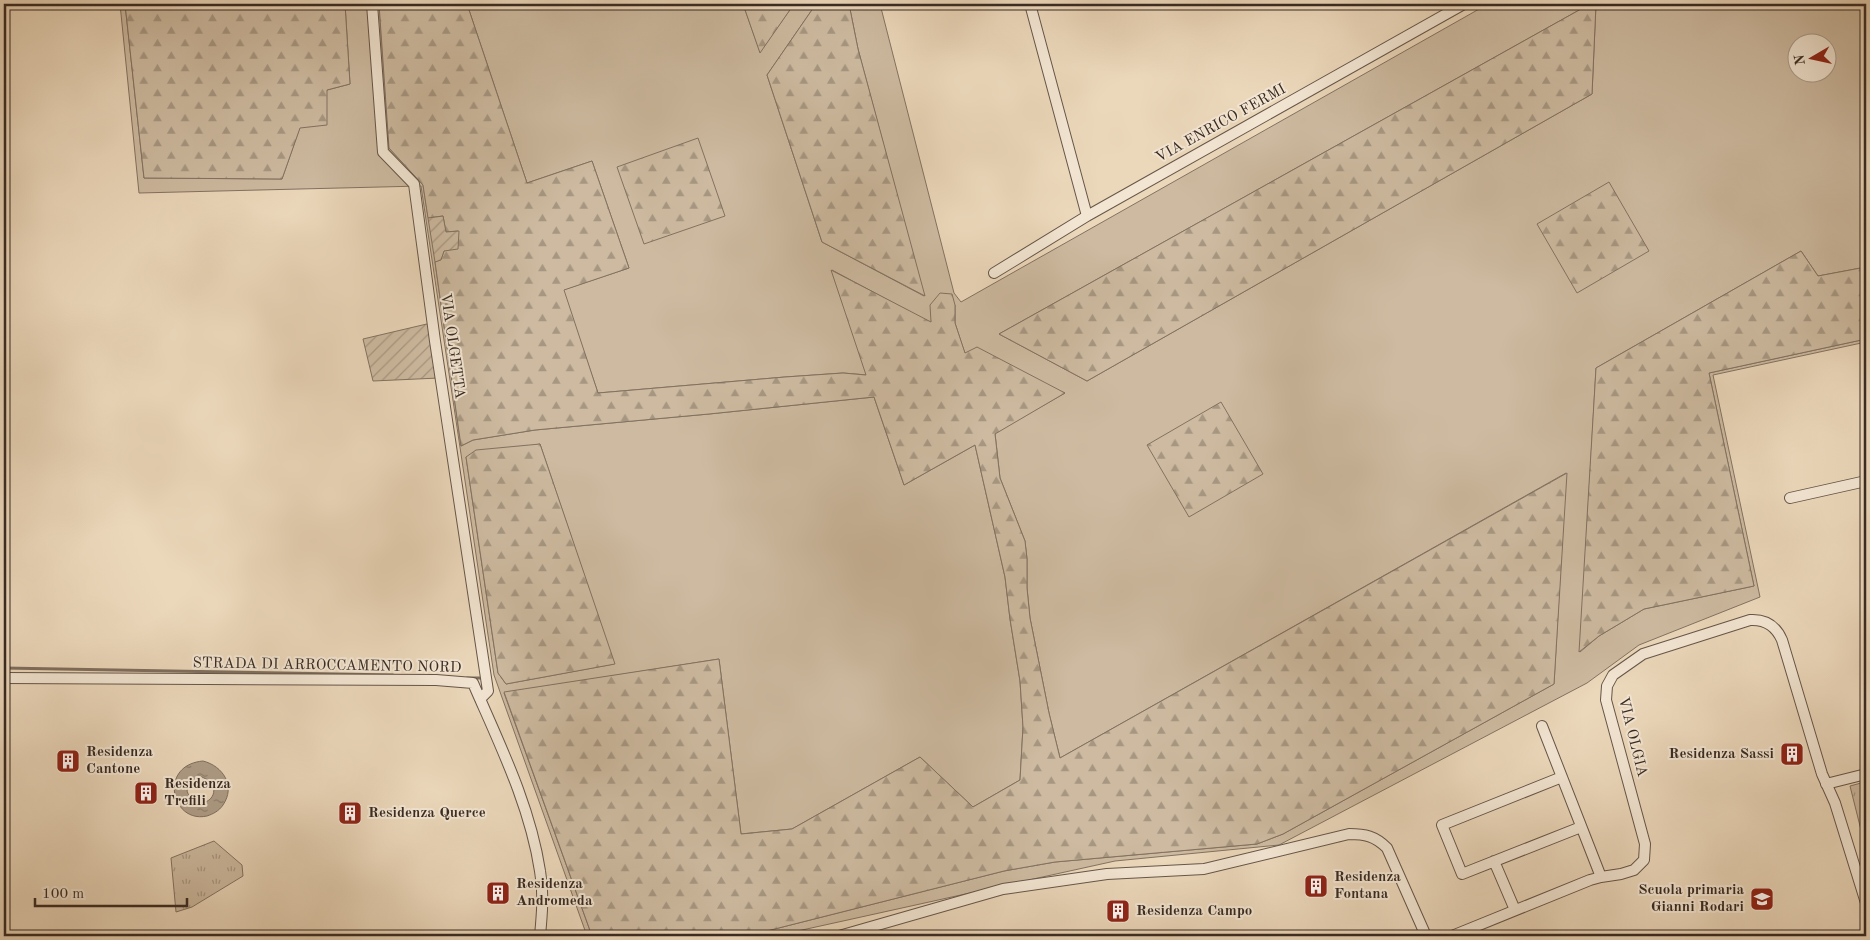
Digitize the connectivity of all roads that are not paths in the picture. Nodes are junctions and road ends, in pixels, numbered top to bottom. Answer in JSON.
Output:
{"nodes":[{"id":1,"x":372,"y":4,"type":"edge"},
{"id":2,"x":1030,"y":4,"type":"edge"},
{"id":3,"x":1464,"y":4,"type":"edge"},
{"id":4,"x":1087,"y":216,"type":"junction"},
{"id":5,"x":994,"y":272,"type":"dead end"},
{"id":6,"x":1866,"y":481,"type":"edge"},
{"id":7,"x":1790,"y":498,"type":"dead end"},
{"id":8,"x":4,"y":678,"type":"edge"},
{"id":9,"x":480,"y":699,"type":"junction"},
{"id":10,"x":1542,"y":726,"type":"dead end"},
{"id":11,"x":1866,"y":774,"type":"edge"},
{"id":12,"x":1562,"y":777,"type":"junction"},
{"id":13,"x":1826,"y":784,"type":"junction"},
{"id":14,"x":1581,"y":826,"type":"junction"},
{"id":15,"x":1494,"y":861,"type":"junction"},
{"id":16,"x":1601,"y":877,"type":"junction"},
{"id":17,"x":1866,"y":900,"type":"edge"},
{"id":18,"x":1515,"y":910,"type":"junction"},
{"id":19,"x":540,"y":936,"type":"edge"},
{"id":20,"x":839,"y":936,"type":"edge"},
{"id":21,"x":1426,"y":936,"type":"edge"},
{"id":22,"x":1452,"y":936,"type":"edge"}],
"edges":[{"from":1,"to":9,"type":"street","name":"VIA OLGETTA"},
{"from":2,"to":4,"type":"street"},
{"from":3,"to":4,"type":"street","name":"VIA ENRICO FERMI"},
{"from":4,"to":5,"type":"street","name":"VIA ENRICO FERMI"},
{"from":6,"to":7,"type":"street"},
{"from":8,"to":9,"type":"street","name":"STRADA DI ARROCCAMENTO NORD"},
{"from":9,"to":19,"type":"street","name":"STRADA DI ARROCCAMENTO NORD"},
{"from":10,"to":12,"type":"street"},
{"from":11,"to":13,"type":"street"},
{"from":12,"to":14,"type":"street"},
{"from":12,"to":15,"type":"street"},
{"from":13,"to":16,"type":"street","name":"VIA OLGIA"},
{"from":13,"to":17,"type":"street"},
{"from":14,"to":15,"type":"street"},
{"from":14,"to":16,"type":"street"},
{"from":15,"to":18,"type":"street"},
{"from":16,"to":18,"type":"street","name":"VIA OLGIA"},
{"from":18,"to":22,"type":"street","name":"VIA OLGIA"},
{"from":20,"to":21,"type":"street"}]}
